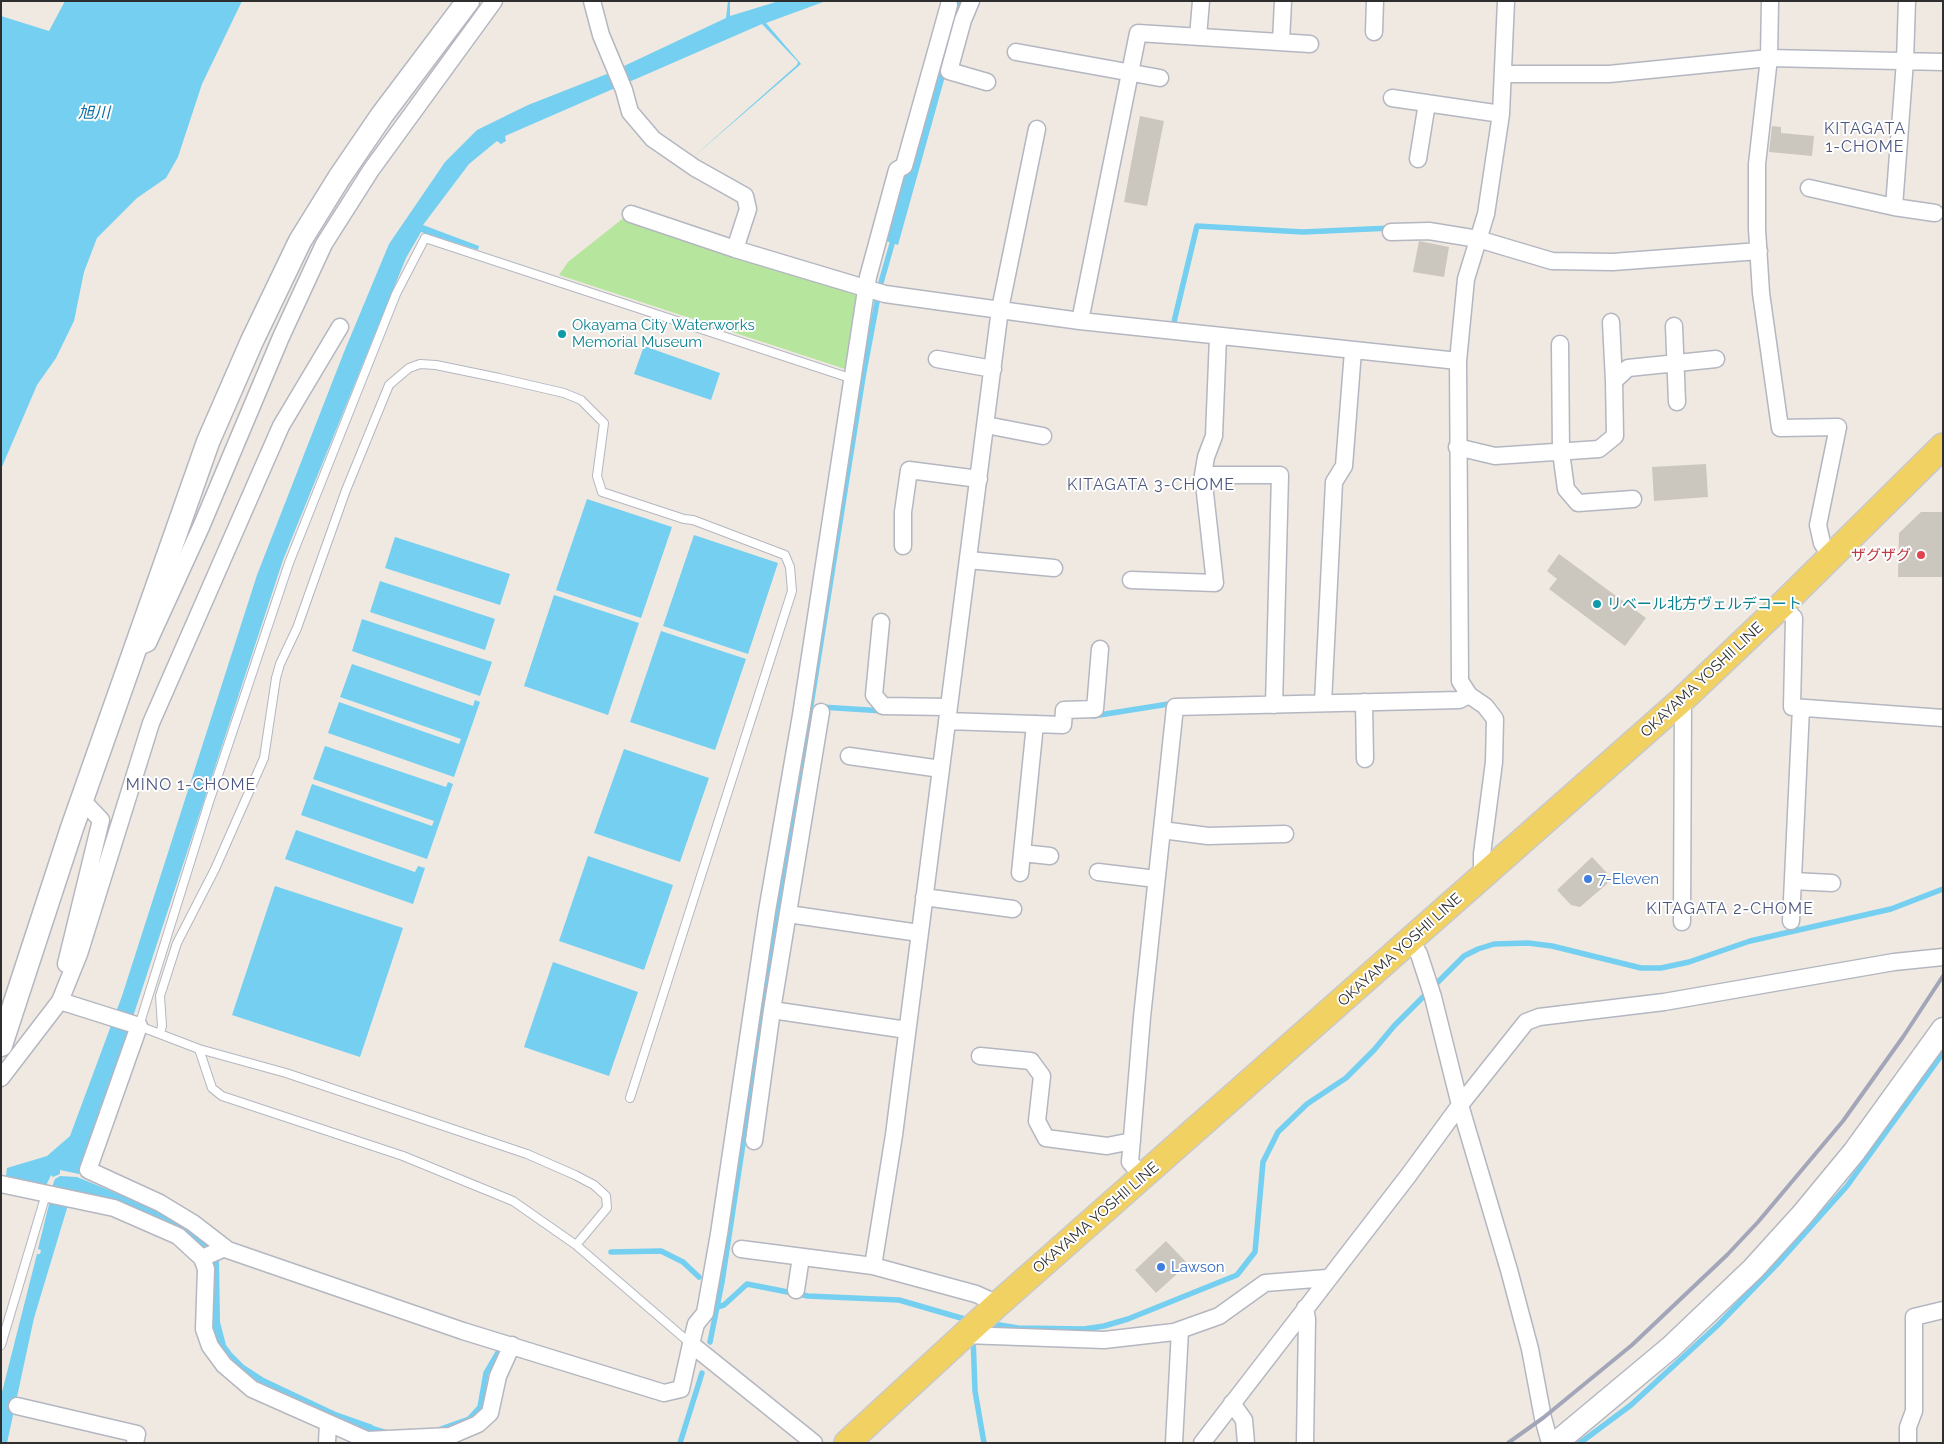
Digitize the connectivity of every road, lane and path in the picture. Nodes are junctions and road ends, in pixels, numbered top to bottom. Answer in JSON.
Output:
{"nodes":[{"id":1,"x":468,"y":1,"type":"edge"},
{"id":2,"x":494,"y":1,"type":"edge"},
{"id":3,"x":592,"y":1,"type":"edge"},
{"id":4,"x":1201,"y":1,"type":"edge"},
{"id":5,"x":1283,"y":1,"type":"edge"},
{"id":6,"x":1375,"y":1,"type":"edge"},
{"id":7,"x":1506,"y":1,"type":"edge"},
{"id":8,"x":1770,"y":1,"type":"edge"},
{"id":9,"x":1907,"y":1,"type":"edge"},
{"id":10,"x":957,"y":6,"type":"edge"},
{"id":11,"x":1374,"y":32,"type":"dead end"},
{"id":12,"x":1198,"y":37,"type":"junction"},
{"id":13,"x":1281,"y":42,"type":"junction"},
{"id":14,"x":1310,"y":44,"type":"dead end"},
{"id":15,"x":1016,"y":52,"type":"dead end"},
{"id":16,"x":1769,"y":58,"type":"junction"},
{"id":17,"x":1906,"y":61,"type":"junction"},
{"id":18,"x":1943,"y":62,"type":"edge"},
{"id":19,"x":1129,"y":74,"type":"junction"},
{"id":20,"x":1503,"y":74,"type":"junction"},
{"id":21,"x":1160,"y":78,"type":"dead end"},
{"id":22,"x":987,"y":82,"type":"dead end"},
{"id":23,"x":1392,"y":98,"type":"dead end"},
{"id":24,"x":1427,"y":103,"type":"junction"},
{"id":25,"x":1501,"y":114,"type":"junction"},
{"id":26,"x":1037,"y":129,"type":"dead end"},
{"id":27,"x":1418,"y":159,"type":"dead end"},
{"id":28,"x":1809,"y":188,"type":"dead end"},
{"id":29,"x":1894,"y":206,"type":"junction"},
{"id":30,"x":1936,"y":213,"type":"dead end"},
{"id":31,"x":631,"y":214,"type":"dead end"},
{"id":32,"x":1391,"y":232,"type":"dead end"},
{"id":33,"x":1478,"y":239,"type":"junction"},
{"id":34,"x":735,"y":249,"type":"junction"},
{"id":35,"x":1759,"y":251,"type":"junction"},
{"id":36,"x":875,"y":292,"type":"junction"},
{"id":37,"x":1001,"y":305,"type":"junction"},
{"id":38,"x":1081,"y":316,"type":"junction"},
{"id":39,"x":1611,"y":322,"type":"dead end"},
{"id":40,"x":1674,"y":326,"type":"dead end"},
{"id":41,"x":340,"y":327,"type":"dead end"},
{"id":42,"x":1218,"y":337,"type":"junction"},
{"id":43,"x":1560,"y":344,"type":"dead end"},
{"id":44,"x":1353,"y":351,"type":"junction"},
{"id":45,"x":937,"y":359,"type":"dead end"},
{"id":46,"x":1716,"y":359,"type":"dead end"},
{"id":47,"x":1458,"y":362,"type":"junction"},
{"id":48,"x":1675,"y":363,"type":"junction"},
{"id":49,"x":993,"y":369,"type":"junction"},
{"id":50,"x":853,"y":378,"type":"junction"},
{"id":51,"x":1614,"y":381,"type":"junction"},
{"id":52,"x":1677,"y":402,"type":"dead end"},
{"id":53,"x":986,"y":425,"type":"junction"},
{"id":54,"x":1043,"y":436,"type":"dead end"},
{"id":55,"x":1943,"y":446,"type":"edge"},
{"id":56,"x":1457,"y":447,"type":"junction"},
{"id":57,"x":1560,"y":452,"type":"junction"},
{"id":58,"x":1203,"y":475,"type":"junction"},
{"id":59,"x":979,"y":479,"type":"junction"},
{"id":60,"x":1633,"y":499,"type":"dead end"},
{"id":61,"x":903,"y":546,"type":"dead end"},
{"id":62,"x":1831,"y":557,"type":"junction"},
{"id":63,"x":968,"y":560,"type":"junction"},
{"id":64,"x":1054,"y":568,"type":"dead end"},
{"id":65,"x":1131,"y":580,"type":"dead end"},
{"id":66,"x":1782,"y":605,"type":"junction"},
{"id":67,"x":882,"y":622,"type":"dead end"},
{"id":68,"x":136,"y":648,"type":"junction"},
{"id":69,"x":1100,"y":649,"type":"dead end"},
{"id":70,"x":1469,"y":695,"type":"junction"},
{"id":71,"x":1323,"y":699,"type":"junction"},
{"id":72,"x":1683,"y":699,"type":"junction"},
{"id":73,"x":1275,"y":700,"type":"junction"},
{"id":74,"x":1364,"y":702,"type":"junction"},
{"id":75,"x":1801,"y":708,"type":"junction"},
{"id":76,"x":821,"y":712,"type":"dead end"},
{"id":77,"x":947,"y":714,"type":"junction"},
{"id":78,"x":1943,"y":718,"type":"edge"},
{"id":79,"x":1035,"y":724,"type":"junction"},
{"id":80,"x":803,"y":756,"type":"junction"},
{"id":81,"x":849,"y":756,"type":"dead end"},
{"id":82,"x":1366,"y":759,"type":"dead end"},
{"id":83,"x":941,"y":769,"type":"junction"},
{"id":84,"x":82,"y":800,"type":"junction"},
{"id":85,"x":1162,"y":830,"type":"junction"},
{"id":86,"x":1285,"y":834,"type":"dead end"},
{"id":87,"x":1022,"y":853,"type":"junction"},
{"id":88,"x":1050,"y":856,"type":"dead end"},
{"id":89,"x":1098,"y":872,"type":"dead end"},
{"id":90,"x":1020,"y":873,"type":"dead end"},
{"id":91,"x":1485,"y":874,"type":"junction"},
{"id":92,"x":1156,"y":879,"type":"junction"},
{"id":93,"x":1793,"y":881,"type":"junction"},
{"id":94,"x":1832,"y":883,"type":"dead end"},
{"id":95,"x":924,"y":897,"type":"junction"},
{"id":96,"x":1013,"y":909,"type":"dead end"},
{"id":97,"x":788,"y":914,"type":"junction"},
{"id":98,"x":1791,"y":921,"type":"dead end"},
{"id":99,"x":1682,"y":922,"type":"dead end"},
{"id":100,"x":919,"y":933,"type":"junction"},
{"id":101,"x":1411,"y":940,"type":"junction"},
{"id":102,"x":1943,"y":957,"type":"edge"},
{"id":103,"x":60,"y":1001,"type":"junction"},
{"id":104,"x":772,"y":1010,"type":"junction"},
{"id":105,"x":136,"y":1026,"type":"junction"},
{"id":106,"x":1943,"y":1029,"type":"edge"},
{"id":107,"x":907,"y":1030,"type":"junction"},
{"id":108,"x":160,"y":1033,"type":"junction"},
{"id":109,"x":1,"y":1045,"type":"edge"},
{"id":110,"x":199,"y":1049,"type":"junction"},
{"id":111,"x":980,"y":1056,"type":"dead end"},
{"id":112,"x":1,"y":1078,"type":"edge"},
{"id":113,"x":630,"y":1098,"type":"dead end"},
{"id":114,"x":1460,"y":1105,"type":"junction"},
{"id":115,"x":754,"y":1141,"type":"dead end"},
{"id":116,"x":1132,"y":1141,"type":"junction"},
{"id":117,"x":1143,"y":1177,"type":"junction"},
{"id":118,"x":1,"y":1184,"type":"edge"},
{"id":119,"x":46,"y":1194,"type":"junction"},
{"id":120,"x":576,"y":1245,"type":"junction"},
{"id":121,"x":225,"y":1248,"type":"junction"},
{"id":122,"x":741,"y":1249,"type":"dead end"},
{"id":123,"x":801,"y":1257,"type":"junction"},
{"id":124,"x":202,"y":1258,"type":"junction"},
{"id":125,"x":873,"y":1266,"type":"junction"},
{"id":126,"x":1327,"y":1278,"type":"junction"},
{"id":127,"x":796,"y":1290,"type":"dead end"},
{"id":128,"x":1305,"y":1308,"type":"junction"},
{"id":129,"x":993,"y":1309,"type":"junction"},
{"id":130,"x":1943,"y":1310,"type":"edge"},
{"id":131,"x":1180,"y":1330,"type":"junction"},
{"id":132,"x":970,"y":1334,"type":"junction"},
{"id":133,"x":691,"y":1344,"type":"junction"},
{"id":134,"x":1,"y":1345,"type":"edge"},
{"id":135,"x":512,"y":1345,"type":"junction"},
{"id":136,"x":1232,"y":1403,"type":"junction"},
{"id":137,"x":17,"y":1406,"type":"dead end"},
{"id":138,"x":328,"y":1423,"type":"junction"},
{"id":139,"x":135,"y":1443,"type":"edge"},
{"id":140,"x":327,"y":1443,"type":"edge"},
{"id":141,"x":814,"y":1443,"type":"edge"},
{"id":142,"x":847,"y":1443,"type":"edge"},
{"id":143,"x":1174,"y":1443,"type":"edge"},
{"id":144,"x":1202,"y":1443,"type":"edge"},
{"id":145,"x":1246,"y":1443,"type":"edge"},
{"id":146,"x":1305,"y":1443,"type":"edge"},
{"id":147,"x":1550,"y":1443,"type":"edge"},
{"id":148,"x":1556,"y":1443,"type":"edge"},
{"id":149,"x":1908,"y":1443,"type":"edge"}],
"edges":[{"from":1,"to":68,"type":"street"},
{"from":2,"to":68,"type":"street"},
{"from":3,"to":34,"type":"street"},
{"from":4,"to":12,"type":"street"},
{"from":5,"to":13,"type":"street"},
{"from":6,"to":11,"type":"street"},
{"from":7,"to":20,"type":"street"},
{"from":8,"to":16,"type":"street"},
{"from":9,"to":17,"type":"street"},
{"from":10,"to":22,"type":"street"},
{"from":10,"to":36,"type":"street"},
{"from":12,"to":13,"type":"street"},
{"from":12,"to":19,"type":"street"},
{"from":13,"to":14,"type":"street"},
{"from":15,"to":19,"type":"street"},
{"from":16,"to":17,"type":"street"},
{"from":16,"to":20,"type":"street"},
{"from":16,"to":35,"type":"street"},
{"from":17,"to":18,"type":"street"},
{"from":17,"to":29,"type":"street"},
{"from":19,"to":21,"type":"street"},
{"from":19,"to":38,"type":"street"},
{"from":20,"to":25,"type":"street"},
{"from":23,"to":24,"type":"street"},
{"from":24,"to":25,"type":"street"},
{"from":24,"to":27,"type":"street"},
{"from":25,"to":33,"type":"street"},
{"from":26,"to":37,"type":"street"},
{"from":28,"to":29,"type":"street"},
{"from":29,"to":30,"type":"street"},
{"from":31,"to":34,"type":"street"},
{"from":32,"to":33,"type":"street"},
{"from":33,"to":35,"type":"street"},
{"from":33,"to":47,"type":"street"},
{"from":34,"to":36,"type":"street"},
{"from":35,"to":62,"type":"street"},
{"from":36,"to":37,"type":"street"},
{"from":36,"to":50,"type":"street"},
{"from":37,"to":38,"type":"street"},
{"from":37,"to":49,"type":"street"},
{"from":38,"to":42,"type":"street"},
{"from":39,"to":51,"type":"street"},
{"from":40,"to":48,"type":"street"},
{"from":41,"to":103,"type":"street"},
{"from":42,"to":44,"type":"street"},
{"from":42,"to":58,"type":"street"},
{"from":43,"to":57,"type":"street"},
{"from":44,"to":47,"type":"street"},
{"from":44,"to":71,"type":"street"},
{"from":45,"to":49,"type":"street"},
{"from":46,"to":48,"type":"street"},
{"from":47,"to":56,"type":"street"},
{"from":48,"to":51,"type":"street"},
{"from":48,"to":52,"type":"street"},
{"from":49,"to":53,"type":"street"},
{"from":50,"to":80,"type":"street"},
{"from":50,"to":105,"type":"lane"},
{"from":51,"to":57,"type":"street"},
{"from":53,"to":54,"type":"street"},
{"from":53,"to":59,"type":"street"},
{"from":55,"to":62,"type":"main road","name":"OKAYAMA YOSHII LINE"},
{"from":56,"to":57,"type":"street"},
{"from":56,"to":70,"type":"street"},
{"from":57,"to":60,"type":"street"},
{"from":58,"to":65,"type":"street"},
{"from":58,"to":73,"type":"street"},
{"from":59,"to":61,"type":"street"},
{"from":59,"to":63,"type":"street"},
{"from":62,"to":66,"type":"main road","name":"OKAYAMA YOSHII LINE"},
{"from":63,"to":64,"type":"street"},
{"from":63,"to":77,"type":"street"},
{"from":66,"to":72,"type":"main road","name":"OKAYAMA YOSHII LINE"},
{"from":66,"to":75,"type":"street"},
{"from":67,"to":77,"type":"street"},
{"from":68,"to":84,"type":"street"},
{"from":69,"to":79,"type":"street"},
{"from":70,"to":74,"type":"street"},
{"from":70,"to":91,"type":"street"},
{"from":71,"to":73,"type":"street"},
{"from":71,"to":74,"type":"street"},
{"from":72,"to":91,"type":"main road","name":"OKAYAMA YOSHII LINE"},
{"from":72,"to":99,"type":"street"},
{"from":73,"to":85,"type":"street"},
{"from":74,"to":82,"type":"street"},
{"from":75,"to":78,"type":"street"},
{"from":75,"to":93,"type":"street"},
{"from":76,"to":80,"type":"street"},
{"from":77,"to":79,"type":"street"},
{"from":77,"to":83,"type":"street"},
{"from":79,"to":87,"type":"street"},
{"from":80,"to":97,"type":"street"},
{"from":80,"to":133,"type":"street"},
{"from":81,"to":83,"type":"street"},
{"from":83,"to":95,"type":"street"},
{"from":84,"to":103,"type":"street"},
{"from":84,"to":109,"type":"street"},
{"from":85,"to":86,"type":"street"},
{"from":85,"to":92,"type":"street"},
{"from":87,"to":88,"type":"street"},
{"from":87,"to":90,"type":"street"},
{"from":89,"to":92,"type":"street"},
{"from":91,"to":101,"type":"main road","name":"OKAYAMA YOSHII LINE"},
{"from":92,"to":116,"type":"street"},
{"from":93,"to":94,"type":"street"},
{"from":93,"to":98,"type":"street"},
{"from":95,"to":96,"type":"street"},
{"from":95,"to":100,"type":"street"},
{"from":97,"to":100,"type":"street"},
{"from":97,"to":104,"type":"street"},
{"from":100,"to":107,"type":"street"},
{"from":101,"to":114,"type":"street"},
{"from":101,"to":117,"type":"main road","name":"OKAYAMA YOSHII LINE"},
{"from":102,"to":114,"type":"street"},
{"from":103,"to":105,"type":"street"},
{"from":103,"to":112,"type":"street"},
{"from":104,"to":107,"type":"street"},
{"from":104,"to":115,"type":"street"},
{"from":105,"to":108,"type":"lane"},
{"from":105,"to":121,"type":"street"},
{"from":106,"to":148,"type":"street"},
{"from":107,"to":125,"type":"street"},
{"from":108,"to":110,"type":"lane"},
{"from":108,"to":113,"type":"lane"},
{"from":110,"to":120,"type":"lane"},
{"from":110,"to":120,"type":"lane"},
{"from":111,"to":116,"type":"street"},
{"from":114,"to":126,"type":"street"},
{"from":114,"to":147,"type":"street"},
{"from":116,"to":117,"type":"street"},
{"from":117,"to":129,"type":"main road","name":"OKAYAMA YOSHII LINE"},
{"from":118,"to":119,"type":"street"},
{"from":119,"to":124,"type":"street"},
{"from":119,"to":134,"type":"lane"},
{"from":120,"to":133,"type":"lane"},
{"from":121,"to":124,"type":"street"},
{"from":121,"to":135,"type":"street"},
{"from":122,"to":123,"type":"street"},
{"from":123,"to":125,"type":"street"},
{"from":123,"to":127,"type":"street"},
{"from":124,"to":138,"type":"street"},
{"from":125,"to":129,"type":"street"},
{"from":126,"to":128,"type":"street"},
{"from":126,"to":131,"type":"street"},
{"from":128,"to":136,"type":"street"},
{"from":128,"to":146,"type":"street"},
{"from":129,"to":132,"type":"main road","name":"OKAYAMA YOSHII LINE"},
{"from":130,"to":149,"type":"street"},
{"from":131,"to":132,"type":"street"},
{"from":131,"to":143,"type":"street"},
{"from":132,"to":142,"type":"main road","name":"OKAYAMA YOSHII LINE"},
{"from":133,"to":135,"type":"street"},
{"from":133,"to":141,"type":"street"},
{"from":135,"to":138,"type":"street"},
{"from":136,"to":144,"type":"street"},
{"from":136,"to":145,"type":"street"},
{"from":137,"to":139,"type":"street"},
{"from":138,"to":140,"type":"street"}]}
